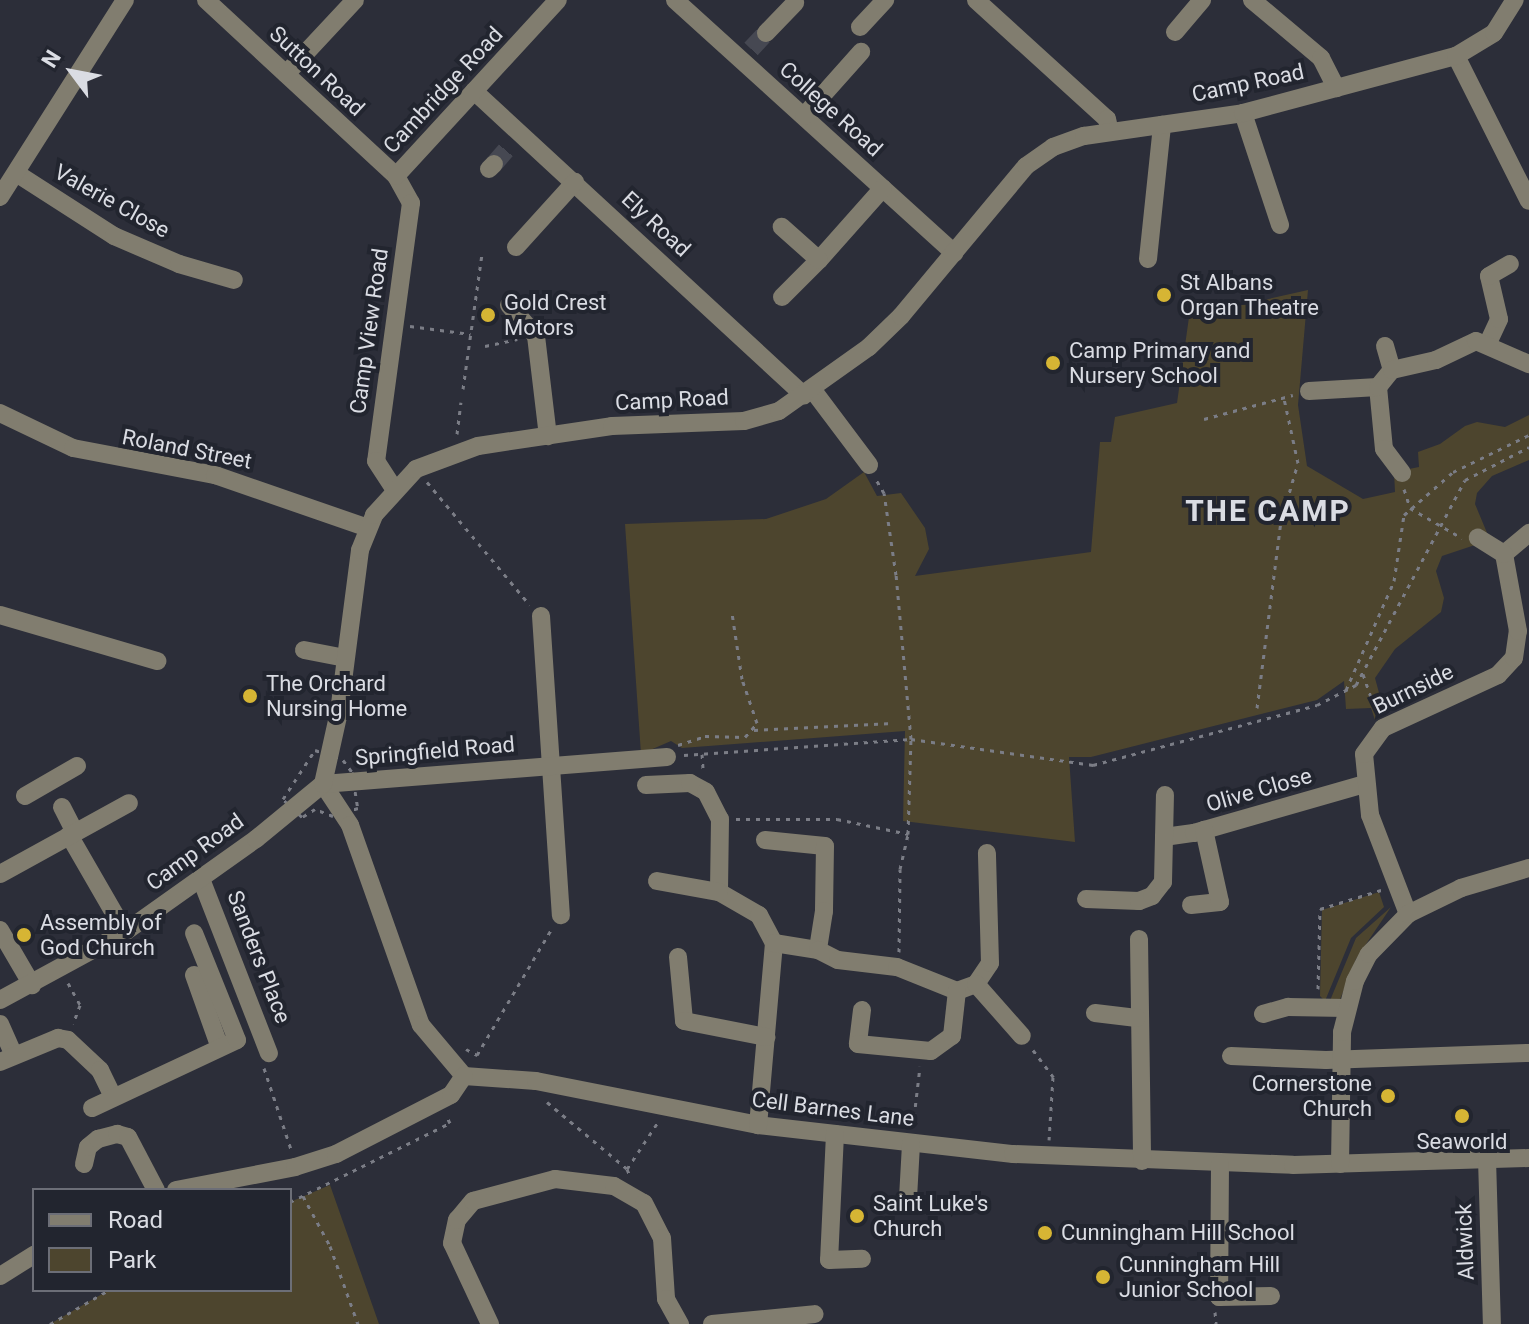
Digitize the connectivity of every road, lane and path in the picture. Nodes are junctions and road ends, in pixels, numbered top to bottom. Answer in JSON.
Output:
{"nodes":[{"id":1,"x":125,"y":0,"type":"edge"},
{"id":2,"x":206,"y":0,"type":"edge"},
{"id":3,"x":355,"y":0,"type":"edge"},
{"id":4,"x":558,"y":0,"type":"edge"},
{"id":5,"x":675,"y":0,"type":"edge"},
{"id":6,"x":885,"y":0,"type":"edge"},
{"id":7,"x":976,"y":0,"type":"edge"},
{"id":8,"x":1202,"y":0,"type":"edge"},
{"id":9,"x":1252,"y":0,"type":"edge"},
{"id":10,"x":1509,"y":2,"type":"edge"},
{"id":11,"x":795,"y":3,"type":"dead end"},
{"id":12,"x":860,"y":27,"type":"dead end"},
{"id":13,"x":1175,"y":32,"type":"dead end"},
{"id":14,"x":766,"y":33,"type":"tunnel mouth"},
{"id":15,"x":861,"y":52,"type":"dead end"},
{"id":16,"x":1456,"y":56,"type":"junction"},
{"id":17,"x":286,"y":74,"type":"junction"},
{"id":18,"x":1336,"y":88,"type":"junction"},
{"id":19,"x":474,"y":91,"type":"junction"},
{"id":20,"x":1243,"y":113,"type":"junction"},
{"id":21,"x":804,"y":116,"type":"junction"},
{"id":22,"x":1162,"y":125,"type":"junction"},
{"id":23,"x":1110,"y":132,"type":"junction"},
{"id":24,"x":521,"y":133,"type":"junction"},
{"id":25,"x":508,"y":148,"type":"tunnel mouth"},
{"id":26,"x":16,"y":173,"type":"junction"},
{"id":27,"x":396,"y":176,"type":"junction"},
{"id":28,"x":575,"y":182,"type":"junction"},
{"id":29,"x":883,"y":188,"type":"junction"},
{"id":30,"x":0,"y":197,"type":"edge"},
{"id":31,"x":1529,"y":201,"type":"edge"},
{"id":32,"x":1280,"y":225,"type":"dead end"},
{"id":33,"x":782,"y":227,"type":"dead end"},
{"id":34,"x":516,"y":247,"type":"dead end"},
{"id":35,"x":954,"y":253,"type":"junction"},
{"id":36,"x":482,"y":254,"type":"dead end"},
{"id":37,"x":1148,"y":259,"type":"dead end"},
{"id":38,"x":819,"y":260,"type":"junction"},
{"id":39,"x":1510,"y":264,"type":"dead end"},
{"id":40,"x":234,"y":280,"type":"dead end"},
{"id":41,"x":782,"y":297,"type":"dead end"},
{"id":42,"x":509,"y":305,"type":"dead end"},
{"id":43,"x":394,"y":324,"type":"junction"},
{"id":44,"x":470,"y":334,"type":"junction"},
{"id":45,"x":536,"y":336,"type":"junction"},
{"id":46,"x":1488,"y":343,"type":"junction"},
{"id":47,"x":485,"y":346,"type":"dead end"},
{"id":48,"x":1385,"y":346,"type":"dead end"},
{"id":49,"x":1529,"y":364,"type":"edge"},
{"id":50,"x":1392,"y":370,"type":"junction"},
{"id":51,"x":1378,"y":387,"type":"junction"},
{"id":52,"x":463,"y":389,"type":"dead end"},
{"id":53,"x":1309,"y":391,"type":"joint"},
{"id":54,"x":808,"y":392,"type":"junction"},
{"id":55,"x":1284,"y":398,"type":"junction"},
{"id":56,"x":461,"y":402,"type":"dead end"},
{"id":57,"x":0,"y":413,"type":"edge"},
{"id":58,"x":1204,"y":419,"type":"dead end"},
{"id":59,"x":1529,"y":435,"type":"edge"},
{"id":60,"x":548,"y":436,"type":"junction"},
{"id":61,"x":1529,"y":447,"type":"edge"},
{"id":62,"x":455,"y":451,"type":"junction"},
{"id":63,"x":1487,"y":452,"type":"junction"},
{"id":64,"x":1492,"y":462,"type":"junction"},
{"id":65,"x":869,"y":465,"type":"joint"},
{"id":66,"x":416,"y":469,"type":"junction"},
{"id":67,"x":1402,"y":473,"type":"joint"},
{"id":68,"x":394,"y":489,"type":"junction"},
{"id":69,"x":1410,"y":508,"type":"junction"},
{"id":70,"x":368,"y":528,"type":"junction"},
{"id":71,"x":1438,"y":528,"type":"junction"},
{"id":72,"x":1529,"y":533,"type":"edge"},
{"id":73,"x":1478,"y":538,"type":"joint"},
{"id":74,"x":1504,"y":554,"type":"junction"},
{"id":75,"x":732,"y":613,"type":"dead end"},
{"id":76,"x":0,"y":615,"type":"edge"},
{"id":77,"x":541,"y":616,"type":"joint"},
{"id":78,"x":1524,"y":648,"type":"edge"},
{"id":79,"x":304,"y":650,"type":"dead end"},
{"id":80,"x":345,"y":658,"type":"junction"},
{"id":81,"x":157,"y":661,"type":"dead end"},
{"id":82,"x":1363,"y":674,"type":"junction"},
{"id":83,"x":1346,"y":690,"type":"junction"},
{"id":84,"x":1257,"y":708,"type":"dead end"},
{"id":85,"x":893,"y":723,"type":"dead end"},
{"id":86,"x":1383,"y":728,"type":"junction"},
{"id":87,"x":754,"y":730,"type":"junction"},
{"id":88,"x":911,"y":739,"type":"junction"},
{"id":89,"x":683,"y":740,"type":"dead end"},
{"id":90,"x":667,"y":757,"type":"joint"},
{"id":91,"x":552,"y":765,"type":"junction"},
{"id":92,"x":77,"y":766,"type":"dead end"},
{"id":93,"x":323,"y":784,"type":"junction"},
{"id":94,"x":1365,"y":784,"type":"junction"},
{"id":95,"x":646,"y":785,"type":"dead end"},
{"id":96,"x":55,"y":795,"type":"junction"},
{"id":97,"x":1165,"y":795,"type":"dead end"},
{"id":98,"x":25,"y":796,"type":"dead end"},
{"id":99,"x":129,"y":803,"type":"dead end"},
{"id":100,"x":720,"y":819,"type":"junction"},
{"id":101,"x":1204,"y":830,"type":"junction"},
{"id":102,"x":72,"y":834,"type":"junction"},
{"id":103,"x":908,"y":834,"type":"junction"},
{"id":104,"x":1164,"y":837,"type":"junction"},
{"id":105,"x":765,"y":840,"type":"dead end"},
{"id":106,"x":987,"y":853,"type":"dead end"},
{"id":107,"x":1529,"y":868,"type":"edge"},
{"id":108,"x":0,"y":874,"type":"edge"},
{"id":109,"x":201,"y":879,"type":"junction"},
{"id":110,"x":657,"y":881,"type":"dead end"},
{"id":111,"x":1381,"y":890,"type":"dead end"},
{"id":112,"x":719,"y":892,"type":"junction"},
{"id":113,"x":1086,"y":899,"type":"dead end"},
{"id":114,"x":1191,"y":905,"type":"dead end"},
{"id":115,"x":1408,"y":914,"type":"junction"},
{"id":116,"x":561,"y":915,"type":"joint"},
{"id":117,"x":0,"y":930,"type":"edge"},
{"id":118,"x":125,"y":932,"type":"junction"},
{"id":119,"x":194,"y":933,"type":"dead end"},
{"id":120,"x":1139,"y":939,"type":"dead end"},
{"id":121,"x":774,"y":943,"type":"junction"},
{"id":122,"x":818,"y":950,"type":"junction"},
{"id":123,"x":678,"y":957,"type":"dead end"},
{"id":124,"x":897,"y":967,"type":"junction"},
{"id":125,"x":61,"y":970,"type":"junction"},
{"id":126,"x":194,"y":975,"type":"dead end"},
{"id":127,"x":976,"y":984,"type":"junction"},
{"id":128,"x":32,"y":985,"type":"junction"},
{"id":129,"x":957,"y":991,"type":"junction"},
{"id":130,"x":1318,"y":997,"type":"dead end"},
{"id":131,"x":0,"y":1000,"type":"edge"},
{"id":132,"x":1346,"y":1008,"type":"junction"},
{"id":133,"x":862,"y":1010,"type":"dead end"},
{"id":134,"x":1095,"y":1013,"type":"dead end"},
{"id":135,"x":1263,"y":1014,"type":"dead end"},
{"id":136,"x":1137,"y":1018,"type":"junction"},
{"id":137,"x":0,"y":1024,"type":"edge"},
{"id":138,"x":1022,"y":1036,"type":"joint"},
{"id":139,"x":766,"y":1037,"type":"junction"},
{"id":140,"x":68,"y":1040,"type":"junction"},
{"id":141,"x":220,"y":1048,"type":"junction"},
{"id":142,"x":921,"y":1050,"type":"junction"},
{"id":143,"x":1529,"y":1053,"type":"edge"},
{"id":144,"x":264,"y":1054,"type":"joint"},
{"id":145,"x":477,"y":1055,"type":"dead end"},
{"id":146,"x":1231,"y":1056,"type":"dead end"},
{"id":147,"x":7,"y":1058,"type":"edge"},
{"id":148,"x":1342,"y":1060,"type":"junction"},
{"id":149,"x":464,"y":1076,"type":"junction"},
{"id":150,"x":540,"y":1093,"type":"dead end"},
{"id":151,"x":113,"y":1097,"type":"junction"},
{"id":152,"x":439,"y":1101,"type":"junction"},
{"id":153,"x":92,"y":1108,"type":"dead end"},
{"id":154,"x":660,"y":1113,"type":"dead end"},
{"id":155,"x":758,"y":1125,"type":"junction"},
{"id":156,"x":835,"y":1134,"type":"junction"},
{"id":157,"x":911,"y":1144,"type":"junction"},
{"id":158,"x":1047,"y":1155,"type":"junction"},
{"id":159,"x":1529,"y":1158,"type":"edge"},
{"id":160,"x":1487,"y":1159,"type":"junction"},
{"id":161,"x":1142,"y":1161,"type":"junction"},
{"id":162,"x":84,"y":1164,"type":"dead end"},
{"id":163,"x":1220,"y":1164,"type":"junction"},
{"id":164,"x":1340,"y":1164,"type":"junction"},
{"id":165,"x":295,"y":1167,"type":"junction"},
{"id":166,"x":627,"y":1169,"type":"junction"},
{"id":167,"x":155,"y":1188,"type":"edge"},
{"id":168,"x":186,"y":1188,"type":"edge"},
{"id":169,"x":629,"y":1191,"type":"junction"},
{"id":170,"x":303,"y":1196,"type":"junction"},
{"id":171,"x":908,"y":1198,"type":"dead end"},
{"id":172,"x":292,"y":1201,"type":"edge"},
{"id":173,"x":32,"y":1256,"type":"edge"},
{"id":174,"x":862,"y":1259,"type":"dead end"},
{"id":175,"x":0,"y":1276,"type":"edge"},
{"id":176,"x":106,"y":1292,"type":"edge"},
{"id":177,"x":1271,"y":1296,"type":"dead end"},
{"id":178,"x":815,"y":1314,"type":"dead end"},
{"id":179,"x":50,"y":1324,"type":"edge"},
{"id":180,"x":358,"y":1324,"type":"edge"},
{"id":181,"x":490,"y":1324,"type":"edge"},
{"id":182,"x":680,"y":1324,"type":"edge"},
{"id":183,"x":712,"y":1324,"type":"edge"},
{"id":184,"x":1492,"y":1324,"type":"edge"}],
"edges":[{"from":1,"to":26,"type":"street"},
{"from":2,"to":17,"type":"street","name":"Sutton Road"},
{"from":3,"to":17,"type":"street"},
{"from":4,"to":19,"type":"street","name":"Cambridge Road"},
{"from":5,"to":21,"type":"street","name":"College Road"},
{"from":6,"to":12,"type":"street"},
{"from":7,"to":23,"type":"street"},
{"from":8,"to":13,"type":"street"},
{"from":9,"to":18,"type":"street"},
{"from":10,"to":16,"type":"street","name":"Camp Road"},
{"from":11,"to":14,"type":"street"},
{"from":15,"to":21,"type":"street"},
{"from":16,"to":18,"type":"street","name":"Camp Road"},
{"from":16,"to":31,"type":"street"},
{"from":17,"to":27,"type":"street","name":"Sutton Road"},
{"from":18,"to":20,"type":"street","name":"Camp Road"},
{"from":19,"to":24,"type":"street","name":"Ely Road"},
{"from":19,"to":27,"type":"street","name":"Cambridge Road"},
{"from":20,"to":22,"type":"street","name":"Camp Road"},
{"from":20,"to":32,"type":"street"},
{"from":21,"to":29,"type":"street","name":"College Road"},
{"from":22,"to":23,"type":"street","name":"Camp Road"},
{"from":22,"to":37,"type":"street"},
{"from":23,"to":35,"type":"street","name":"Camp Road"},
{"from":24,"to":25,"type":"street"},
{"from":24,"to":28,"type":"street","name":"Ely Road"},
{"from":26,"to":30,"type":"street"},
{"from":26,"to":40,"type":"street","name":"Valerie Close"},
{"from":27,"to":43,"type":"street","name":"Camp View Road"},
{"from":28,"to":34,"type":"street"},
{"from":28,"to":54,"type":"street","name":"Ely Road"},
{"from":29,"to":35,"type":"street","name":"College Road"},
{"from":29,"to":38,"type":"street"},
{"from":33,"to":38,"type":"street"},
{"from":35,"to":54,"type":"street","name":"Camp Road"},
{"from":36,"to":44,"type":"path"},
{"from":38,"to":41,"type":"street"},
{"from":39,"to":46,"type":"street"},
{"from":42,"to":45,"type":"street"},
{"from":43,"to":44,"type":"path"},
{"from":43,"to":68,"type":"street","name":"Camp View Road"},
{"from":44,"to":52,"type":"path"},
{"from":45,"to":47,"type":"path"},
{"from":45,"to":60,"type":"street"},
{"from":46,"to":49,"type":"street"},
{"from":46,"to":50,"type":"street"},
{"from":48,"to":50,"type":"street"},
{"from":50,"to":51,"type":"street"},
{"from":51,"to":53,"type":"street"},
{"from":51,"to":67,"type":"street"},
{"from":53,"to":55,"type":"path"},
{"from":54,"to":60,"type":"street","name":"Camp Road"},
{"from":54,"to":65,"type":"street","name":"Ely Road"},
{"from":55,"to":58,"type":"path"},
{"from":55,"to":84,"type":"path"},
{"from":56,"to":62,"type":"path"},
{"from":57,"to":70,"type":"street","name":"Roland Street"},
{"from":59,"to":63,"type":"path"},
{"from":60,"to":62,"type":"street","name":"Camp Road"},
{"from":61,"to":64,"type":"path"},
{"from":62,"to":66,"type":"street","name":"Camp Road"},
{"from":63,"to":64,"type":"path"},
{"from":63,"to":69,"type":"path"},
{"from":64,"to":71,"type":"path"},
{"from":65,"to":88,"type":"path"},
{"from":66,"to":68,"type":"street","name":"Camp Road"},
{"from":66,"to":77,"type":"path"},
{"from":67,"to":69,"type":"path"},
{"from":68,"to":70,"type":"street","name":"Camp Road"},
{"from":69,"to":71,"type":"path"},
{"from":69,"to":83,"type":"path"},
{"from":70,"to":80,"type":"street","name":"Camp Road"},
{"from":71,"to":73,"type":"path"},
{"from":71,"to":82,"type":"path"},
{"from":72,"to":74,"type":"street"},
{"from":73,"to":74,"type":"street"},
{"from":74,"to":78,"type":"street","name":"Burnside"},
{"from":75,"to":87,"type":"path"},
{"from":76,"to":81,"type":"street"},
{"from":77,"to":91,"type":"street"},
{"from":78,"to":86,"type":"street","name":"Burnside"},
{"from":79,"to":80,"type":"street"},
{"from":80,"to":93,"type":"street","name":"Camp Road"},
{"from":82,"to":83,"type":"path"},
{"from":82,"to":86,"type":"path"},
{"from":83,"to":88,"type":"path"},
{"from":85,"to":87,"type":"path"},
{"from":86,"to":94,"type":"street","name":"Burnside"},
{"from":87,"to":89,"type":"path"},
{"from":88,"to":90,"type":"path"},
{"from":88,"to":103,"type":"path"},
{"from":90,"to":91,"type":"street","name":"Springfield Road"},
{"from":91,"to":93,"type":"street","name":"Springfield Road"},
{"from":91,"to":116,"type":"street"},
{"from":92,"to":96,"type":"street"},
{"from":93,"to":109,"type":"street","name":"Camp Road"},
{"from":93,"to":149,"type":"street"},
{"from":94,"to":101,"type":"street","name":"Olive Close"},
{"from":94,"to":115,"type":"street","name":"Burnside"},
{"from":95,"to":100,"type":"street"},
{"from":96,"to":98,"type":"street"},
{"from":96,"to":102,"type":"street"},
{"from":97,"to":104,"type":"street"},
{"from":99,"to":102,"type":"street"},
{"from":100,"to":103,"type":"path"},
{"from":100,"to":112,"type":"street"},
{"from":101,"to":104,"type":"street","name":"Olive Close"},
{"from":101,"to":114,"type":"street"},
{"from":102,"to":108,"type":"street"},
{"from":102,"to":118,"type":"street"},
{"from":103,"to":124,"type":"path"},
{"from":104,"to":113,"type":"street"},
{"from":105,"to":122,"type":"street"},
{"from":106,"to":127,"type":"street"},
{"from":107,"to":115,"type":"street"},
{"from":109,"to":118,"type":"street","name":"Camp Road"},
{"from":109,"to":144,"type":"street","name":"Sanders Place"},
{"from":110,"to":112,"type":"street"},
{"from":111,"to":130,"type":"path"},
{"from":112,"to":121,"type":"street"},
{"from":115,"to":132,"type":"street"},
{"from":116,"to":145,"type":"path"},
{"from":117,"to":128,"type":"street"},
{"from":118,"to":125,"type":"street","name":"Camp Road"},
{"from":119,"to":141,"type":"street"},
{"from":120,"to":136,"type":"street"},
{"from":121,"to":122,"type":"street"},
{"from":121,"to":139,"type":"street"},
{"from":122,"to":124,"type":"street"},
{"from":123,"to":139,"type":"street"},
{"from":124,"to":129,"type":"street"},
{"from":125,"to":128,"type":"street","name":"Camp Road"},
{"from":125,"to":140,"type":"path"},
{"from":126,"to":141,"type":"street"},
{"from":127,"to":129,"type":"street"},
{"from":127,"to":138,"type":"street"},
{"from":128,"to":131,"type":"street","name":"Camp Road"},
{"from":129,"to":142,"type":"street"},
{"from":132,"to":135,"type":"street"},
{"from":132,"to":148,"type":"street"},
{"from":133,"to":142,"type":"street"},
{"from":134,"to":136,"type":"street"},
{"from":136,"to":161,"type":"street"},
{"from":137,"to":147,"type":"street"},
{"from":138,"to":158,"type":"path"},
{"from":139,"to":155,"type":"street"},
{"from":140,"to":147,"type":"street"},
{"from":140,"to":151,"type":"street"},
{"from":141,"to":151,"type":"street"},
{"from":142,"to":157,"type":"path"},
{"from":143,"to":148,"type":"street"},
{"from":144,"to":165,"type":"path"},
{"from":146,"to":148,"type":"street"},
{"from":148,"to":164,"type":"street"},
{"from":149,"to":152,"type":"street"},
{"from":149,"to":155,"type":"street","name":"Cell Barnes Lane"},
{"from":150,"to":166,"type":"path"},
{"from":151,"to":153,"type":"street"},
{"from":152,"to":165,"type":"street"},
{"from":152,"to":170,"type":"path"},
{"from":154,"to":166,"type":"path"},
{"from":155,"to":156,"type":"street","name":"Cell Barnes Lane"},
{"from":156,"to":157,"type":"street","name":"Cell Barnes Lane"},
{"from":156,"to":174,"type":"street"},
{"from":157,"to":158,"type":"street","name":"Cell Barnes Lane"},
{"from":157,"to":171,"type":"street"},
{"from":158,"to":161,"type":"street","name":"Cell Barnes Lane"},
{"from":159,"to":160,"type":"street","name":"Cell Barnes Lane"},
{"from":160,"to":164,"type":"street","name":"Cell Barnes Lane"},
{"from":160,"to":184,"type":"street","name":"Aldwick"},
{"from":161,"to":163,"type":"street","name":"Cell Barnes Lane"},
{"from":162,"to":167,"type":"street"},
{"from":163,"to":164,"type":"street","name":"Cell Barnes Lane"},
{"from":163,"to":177,"type":"street"},
{"from":165,"to":168,"type":"street"},
{"from":166,"to":169,"type":"path"},
{"from":169,"to":181,"type":"street"},
{"from":169,"to":182,"type":"street"},
{"from":170,"to":172,"type":"path"},
{"from":170,"to":180,"type":"path"},
{"from":173,"to":175,"type":"street"},
{"from":176,"to":179,"type":"path"},
{"from":178,"to":183,"type":"street"}]}
